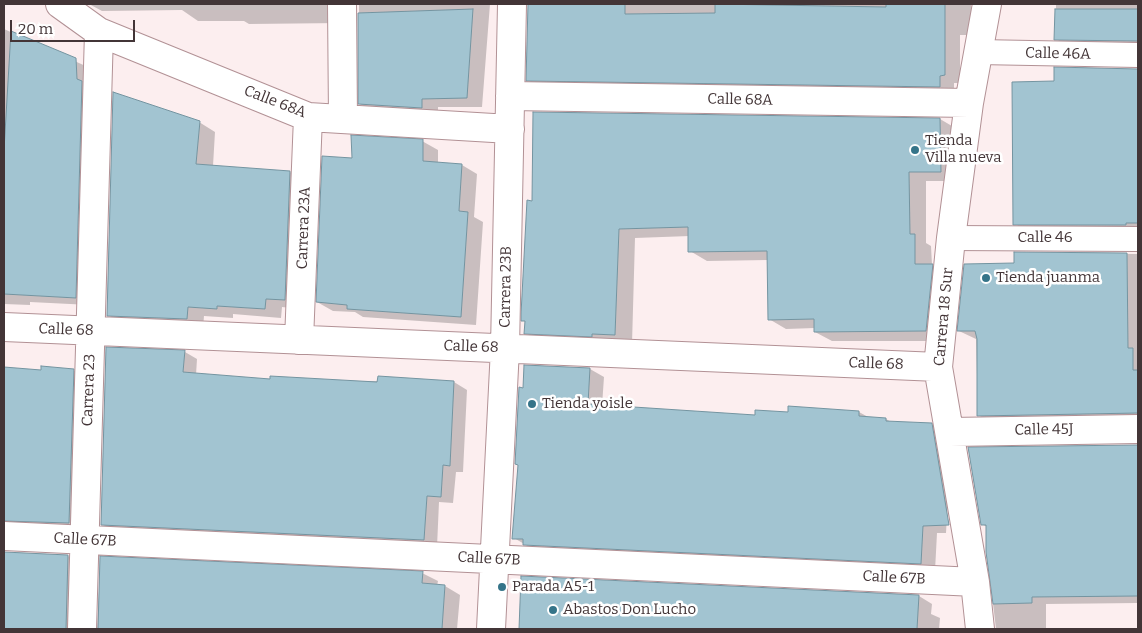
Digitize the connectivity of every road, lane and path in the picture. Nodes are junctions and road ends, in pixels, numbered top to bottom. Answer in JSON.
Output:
{"nodes":[{"id":1,"x":60,"y":4,"type":"edge"},
{"id":2,"x":342,"y":4,"type":"edge"},
{"id":3,"x":512,"y":4,"type":"edge"},
{"id":4,"x":987,"y":4,"type":"edge"},
{"id":5,"x":99,"y":32,"type":"junction"},
{"id":6,"x":978,"y":52,"type":"junction"},
{"id":7,"x":1138,"y":55,"type":"edge"},
{"id":8,"x":510,"y":96,"type":"junction"},
{"id":9,"x":969,"y":103,"type":"junction"},
{"id":10,"x":308,"y":116,"type":"junction"},
{"id":11,"x":344,"y":119,"type":"junction"},
{"id":12,"x":510,"y":129,"type":"junction"},
{"id":13,"x":951,"y":238,"type":"junction"},
{"id":14,"x":1138,"y":239,"type":"edge"},
{"id":15,"x":4,"y":327,"type":"edge"},
{"id":16,"x":90,"y":331,"type":"junction"},
{"id":17,"x":299,"y":340,"type":"junction"},
{"id":18,"x":505,"y":348,"type":"junction"},
{"id":19,"x":938,"y":367,"type":"junction"},
{"id":20,"x":1138,"y":429,"type":"edge"},
{"id":21,"x":950,"y":432,"type":"junction"},
{"id":22,"x":4,"y":536,"type":"edge"},
{"id":23,"x":84,"y":540,"type":"junction"},
{"id":24,"x":494,"y":560,"type":"junction"},
{"id":25,"x":975,"y":582,"type":"junction"},
{"id":26,"x":82,"y":629,"type":"edge"},
{"id":27,"x":490,"y":629,"type":"edge"},
{"id":28,"x":980,"y":629,"type":"edge"}],
"edges":[{"from":1,"to":5,"type":"street","name":"Calle 68A"},
{"from":2,"to":11,"type":"street"},
{"from":3,"to":8,"type":"street","name":"Carrera 23B"},
{"from":4,"to":6,"type":"street","name":"Carrera 18 Sur"},
{"from":5,"to":10,"type":"street","name":"Calle 68A"},
{"from":5,"to":16,"type":"street","name":"Carrera 23"},
{"from":6,"to":7,"type":"street","name":"Calle 46A"},
{"from":6,"to":9,"type":"street","name":"Carrera 18 Sur"},
{"from":8,"to":9,"type":"street","name":"Calle 68A"},
{"from":8,"to":12,"type":"street","name":"Carrera 23B"},
{"from":9,"to":13,"type":"street","name":"Carrera 18 Sur"},
{"from":10,"to":11,"type":"street","name":"Calle 68A"},
{"from":10,"to":17,"type":"street","name":"Carrera 23A"},
{"from":11,"to":12,"type":"street","name":"Calle 68A"},
{"from":12,"to":18,"type":"street","name":"Carrera 23B"},
{"from":13,"to":14,"type":"street","name":"Calle 46"},
{"from":13,"to":19,"type":"street","name":"Carrera 18 Sur"},
{"from":15,"to":16,"type":"street","name":"Calle 68"},
{"from":16,"to":17,"type":"street","name":"Calle 68"},
{"from":16,"to":23,"type":"street","name":"Carrera 23"},
{"from":17,"to":18,"type":"street","name":"Calle 68"},
{"from":18,"to":19,"type":"street","name":"Calle 68"},
{"from":18,"to":24,"type":"street","name":"Carrera 23B"},
{"from":19,"to":21,"type":"street","name":"Carrera 18 Sur"},
{"from":20,"to":21,"type":"street","name":"Calle 45J"},
{"from":21,"to":25,"type":"street","name":"Carrera 18 Sur"},
{"from":22,"to":23,"type":"street","name":"Calle 67B"},
{"from":23,"to":24,"type":"street","name":"Calle 67B"},
{"from":23,"to":26,"type":"street","name":"Carrera 23"},
{"from":24,"to":25,"type":"street","name":"Calle 67B"},
{"from":24,"to":27,"type":"street","name":"Carrera 23B"},
{"from":25,"to":28,"type":"street","name":"Carrera 18 Sur"}]}
